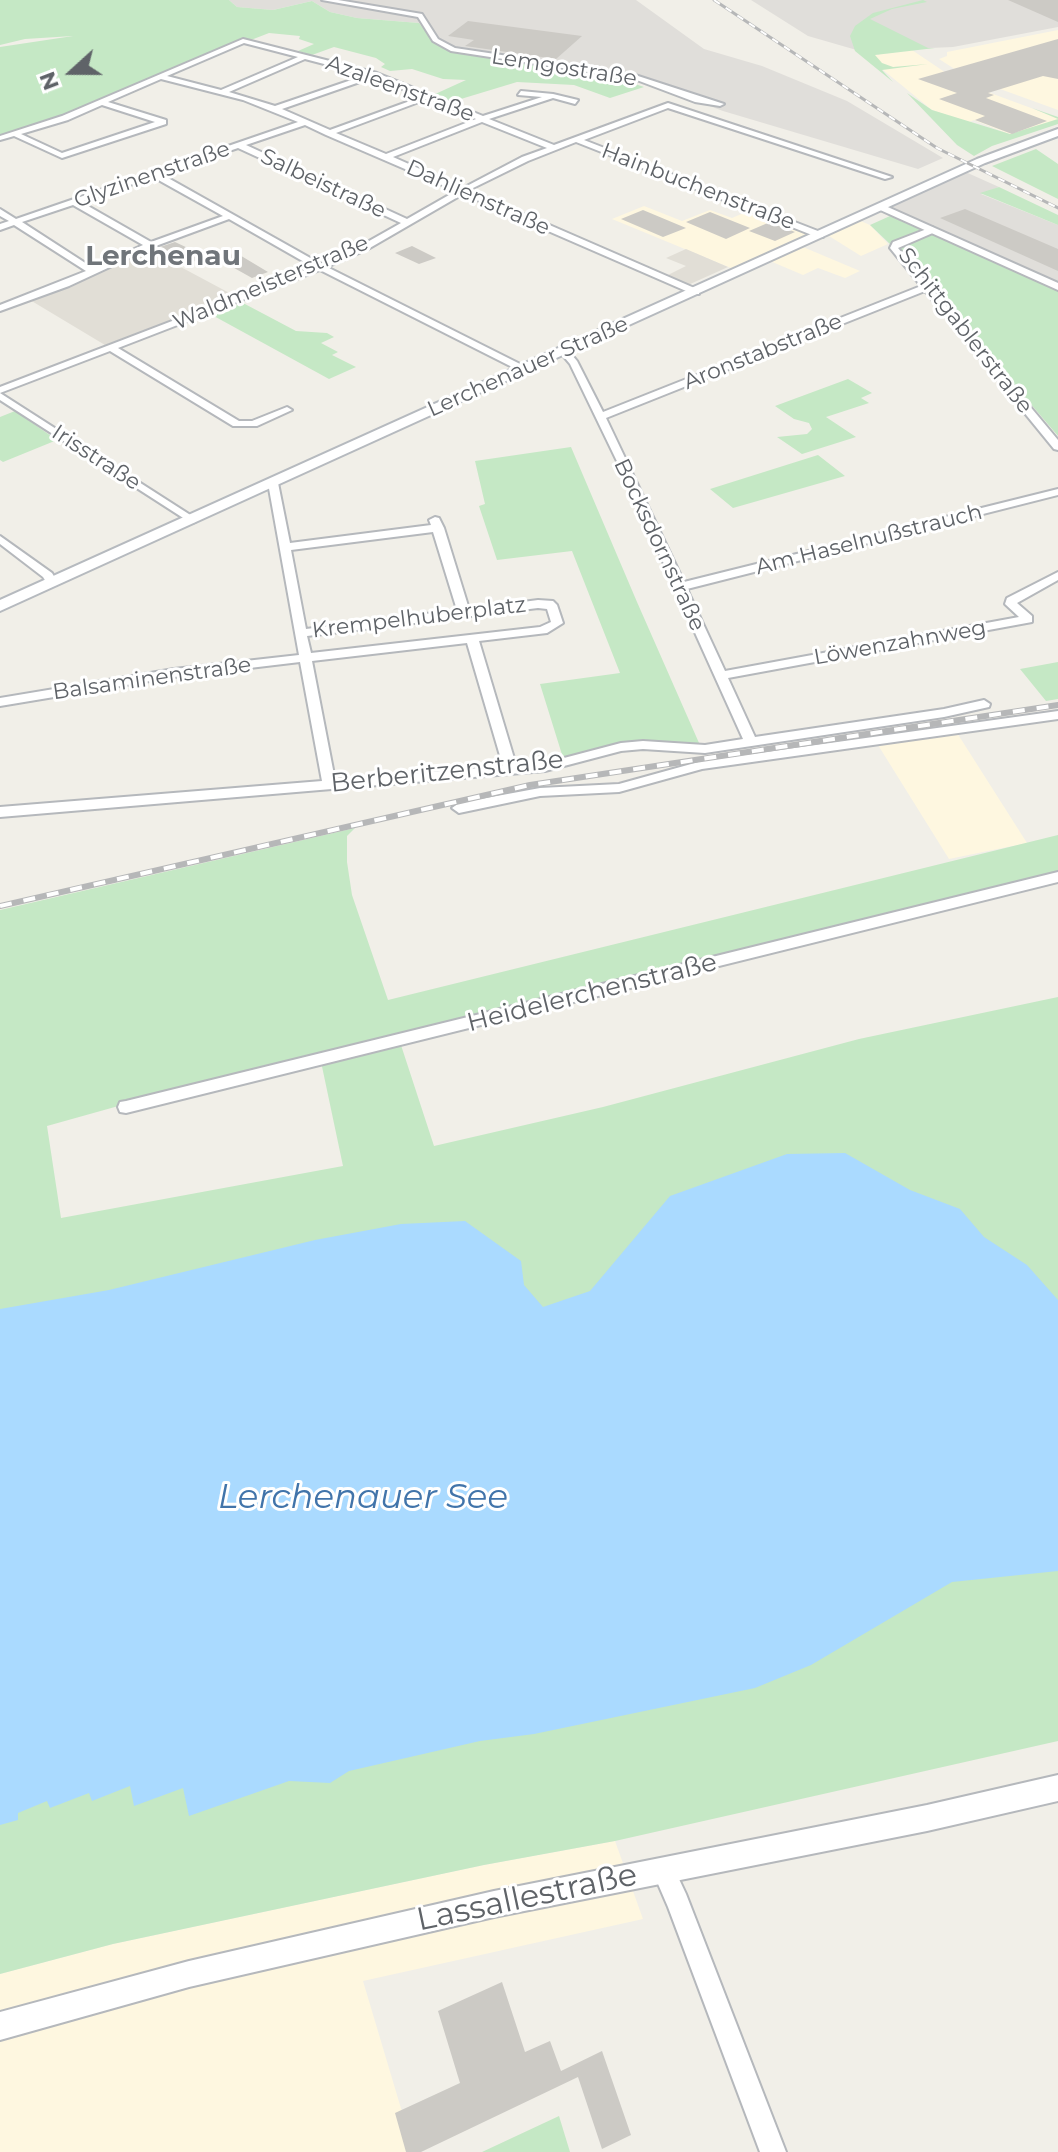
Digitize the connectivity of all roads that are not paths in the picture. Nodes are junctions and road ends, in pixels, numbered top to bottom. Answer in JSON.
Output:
{"nodes":[{"id":1,"x":325,"y":0,"type":"edge"},
{"id":2,"x":307,"y":56,"type":"junction"},
{"id":3,"x":374,"y":75,"type":"junction"},
{"id":4,"x":161,"y":77,"type":"junction"},
{"id":5,"x":206,"y":90,"type":"junction"},
{"id":6,"x":222,"y":92,"type":"junction"},
{"id":7,"x":521,"y":93,"type":"dead end"},
{"id":8,"x":429,"y":96,"type":"junction"},
{"id":9,"x":553,"y":96,"type":"junction"},
{"id":10,"x":101,"y":102,"type":"junction"},
{"id":11,"x":575,"y":102,"type":"dead end"},
{"id":12,"x":260,"y":103,"type":"junction"},
{"id":13,"x":720,"y":104,"type":"dead end"},
{"id":14,"x":275,"y":109,"type":"junction"},
{"id":15,"x":482,"y":119,"type":"junction"},
{"id":16,"x":305,"y":122,"type":"junction"},
{"id":17,"x":1058,"y":132,"type":"edge"},
{"id":18,"x":329,"y":133,"type":"junction"},
{"id":19,"x":15,"y":134,"type":"junction"},
{"id":20,"x":0,"y":138,"type":"edge"},
{"id":21,"x":575,"y":139,"type":"junction"},
{"id":22,"x":239,"y":145,"type":"junction"},
{"id":23,"x":554,"y":148,"type":"junction"},
{"id":24,"x":386,"y":157,"type":"junction"},
{"id":25,"x":154,"y":174,"type":"junction"},
{"id":26,"x":888,"y":177,"type":"dead end"},
{"id":27,"x":462,"y":191,"type":"junction"},
{"id":28,"x":75,"y":202,"type":"junction"},
{"id":29,"x":881,"y":207,"type":"junction"},
{"id":30,"x":0,"y":212,"type":"edge"},
{"id":31,"x":230,"y":216,"type":"junction"},
{"id":32,"x":406,"y":222,"type":"junction"},
{"id":33,"x":13,"y":223,"type":"junction"},
{"id":34,"x":0,"y":227,"type":"edge"},
{"id":35,"x":932,"y":230,"type":"junction"},
{"id":36,"x":820,"y":235,"type":"junction"},
{"id":37,"x":150,"y":245,"type":"junction"},
{"id":38,"x":321,"y":267,"type":"junction"},
{"id":39,"x":93,"y":272,"type":"junction"},
{"id":40,"x":927,"y":287,"type":"junction"},
{"id":41,"x":1058,"y":287,"type":"edge"},
{"id":42,"x":696,"y":292,"type":"junction"},
{"id":43,"x":0,"y":308,"type":"edge"},
{"id":44,"x":111,"y":348,"type":"junction"},
{"id":45,"x":564,"y":351,"type":"junction"},
{"id":46,"x":523,"y":369,"type":"junction"},
{"id":47,"x":0,"y":390,"type":"edge"},
{"id":48,"x":0,"y":396,"type":"edge"},
{"id":49,"x":287,"y":410,"type":"dead end"},
{"id":50,"x":599,"y":417,"type":"junction"},
{"id":51,"x":1058,"y":447,"type":"edge"},
{"id":52,"x":273,"y":483,"type":"junction"},
{"id":53,"x":1058,"y":492,"type":"edge"},
{"id":54,"x":191,"y":520,"type":"junction"},
{"id":55,"x":0,"y":539,"type":"edge"},
{"id":56,"x":284,"y":547,"type":"junction"},
{"id":57,"x":1058,"y":575,"type":"edge"},
{"id":58,"x":52,"y":583,"type":"junction"},
{"id":59,"x":1058,"y":585,"type":"edge"},
{"id":60,"x":679,"y":587,"type":"junction"},
{"id":61,"x":1034,"y":590,"type":"junction"},
{"id":62,"x":0,"y":606,"type":"edge"},
{"id":63,"x":464,"y":613,"type":"junction"},
{"id":64,"x":300,"y":633,"type":"junction"},
{"id":65,"x":472,"y":639,"type":"junction"},
{"id":66,"x":305,"y":659,"type":"junction"},
{"id":67,"x":720,"y":676,"type":"junction"},
{"id":68,"x":0,"y":702,"type":"edge"},
{"id":69,"x":984,"y":704,"type":"dead end"},
{"id":70,"x":1058,"y":715,"type":"edge"},
{"id":71,"x":751,"y":742,"type":"junction"},
{"id":72,"x":511,"y":769,"type":"junction"},
{"id":73,"x":329,"y":784,"type":"junction"},
{"id":74,"x":459,"y":808,"type":"dead end"},
{"id":75,"x":0,"y":812,"type":"edge"},
{"id":76,"x":1058,"y":877,"type":"edge"},
{"id":77,"x":126,"y":1107,"type":"dead end"},
{"id":78,"x":1058,"y":1788,"type":"edge"},
{"id":79,"x":663,"y":1870,"type":"junction"},
{"id":80,"x":0,"y":2026,"type":"edge"},
{"id":81,"x":773,"y":2152,"type":"edge"}],
"edges":[{"from":1,"to":13,"type":"street","name":"Lemgostraße"},
{"from":2,"to":3,"type":"street","name":"Azaleenstraße"},
{"from":2,"to":4,"type":"street","name":"Azaleenstraße"},
{"from":2,"to":6,"type":"street"},
{"from":3,"to":8,"type":"street","name":"Azaleenstraße"},
{"from":3,"to":14,"type":"street"},
{"from":4,"to":5,"type":"street","name":"Dahlienstraße"},
{"from":4,"to":10,"type":"street"},
{"from":5,"to":6,"type":"street","name":"Dahlienstraße"},
{"from":5,"to":12,"type":"street","name":"Dahlienstraße"},
{"from":6,"to":12,"type":"street","name":"Dahlienstraße"},
{"from":7,"to":9,"type":"street"},
{"from":8,"to":15,"type":"street","name":"Azaleenstraße"},
{"from":8,"to":18,"type":"street"},
{"from":9,"to":11,"type":"street"},
{"from":9,"to":15,"type":"street"},
{"from":10,"to":19,"type":"street"},
{"from":10,"to":19,"type":"street"},
{"from":12,"to":14,"type":"street","name":"Dahlienstraße"},
{"from":14,"to":16,"type":"street","name":"Dahlienstraße"},
{"from":15,"to":23,"type":"street","name":"Azaleenstraße"},
{"from":15,"to":24,"type":"street"},
{"from":16,"to":18,"type":"street","name":"Dahlienstraße"},
{"from":16,"to":22,"type":"street","name":"Glyzinenstraße"},
{"from":17,"to":29,"type":"main road","name":"Lerchenauer Straße"},
{"from":18,"to":24,"type":"street","name":"Dahlienstraße"},
{"from":19,"to":20,"type":"street"},
{"from":21,"to":23,"type":"street","name":"Waldmeisterstraße"},
{"from":21,"to":26,"type":"street","name":"Waldmeisterstraße"},
{"from":21,"to":36,"type":"street","name":"Hainbuchenstraße"},
{"from":22,"to":25,"type":"street","name":"Glyzinenstraße"},
{"from":22,"to":32,"type":"street","name":"Salbeistraße"},
{"from":23,"to":27,"type":"street","name":"Waldmeisterstraße"},
{"from":24,"to":27,"type":"street","name":"Dahlienstraße"},
{"from":25,"to":28,"type":"street","name":"Glyzinenstraße"},
{"from":25,"to":31,"type":"street"},
{"from":27,"to":32,"type":"street","name":"Waldmeisterstraße"},
{"from":27,"to":42,"type":"street","name":"Dahlienstraße"},
{"from":28,"to":33,"type":"street","name":"Glyzinenstraße"},
{"from":28,"to":37,"type":"street"},
{"from":29,"to":35,"type":"street"},
{"from":29,"to":36,"type":"main road","name":"Lerchenauer Straße"},
{"from":30,"to":33,"type":"street"},
{"from":31,"to":37,"type":"street"},
{"from":31,"to":38,"type":"street"},
{"from":32,"to":38,"type":"street","name":"Waldmeisterstraße"},
{"from":33,"to":34,"type":"street","name":"Glyzinenstraße"},
{"from":33,"to":39,"type":"street"},
{"from":35,"to":40,"type":"street","name":"Schittgablerstraße"},
{"from":35,"to":41,"type":"street"},
{"from":36,"to":42,"type":"main road","name":"Lerchenauer Straße"},
{"from":37,"to":39,"type":"street"},
{"from":38,"to":44,"type":"street","name":"Waldmeisterstraße"},
{"from":38,"to":46,"type":"street"},
{"from":39,"to":43,"type":"street"},
{"from":40,"to":50,"type":"street","name":"Aronstabstraße"},
{"from":40,"to":51,"type":"street","name":"Schittgablerstraße"},
{"from":42,"to":45,"type":"main road","name":"Lerchenauer Straße"},
{"from":44,"to":47,"type":"street","name":"Waldmeisterstraße"},
{"from":44,"to":49,"type":"street"},
{"from":45,"to":46,"type":"main road","name":"Lerchenauer Straße"},
{"from":45,"to":50,"type":"street","name":"Bocksdornstraße"},
{"from":46,"to":52,"type":"main road","name":"Lerchenauer Straße"},
{"from":48,"to":54,"type":"street","name":"Irisstraße"},
{"from":50,"to":60,"type":"street","name":"Bocksdornstraße"},
{"from":52,"to":54,"type":"main road","name":"Lerchenauer Straße"},
{"from":52,"to":56,"type":"street"},
{"from":53,"to":60,"type":"street","name":"Am Haselnußstrauch"},
{"from":54,"to":58,"type":"main road","name":"Lerchenauer Straße"},
{"from":55,"to":58,"type":"street"},
{"from":56,"to":63,"type":"street"},
{"from":56,"to":64,"type":"street"},
{"from":57,"to":61,"type":"street","name":"Löwenzahnweg"},
{"from":58,"to":62,"type":"main road","name":"Lerchenauer Straße"},
{"from":59,"to":61,"type":"street"},
{"from":60,"to":67,"type":"street","name":"Bocksdornstraße"},
{"from":61,"to":67,"type":"street","name":"Löwenzahnweg"},
{"from":63,"to":64,"type":"street","name":"Krempelhuberplatz"},
{"from":63,"to":65,"type":"street","name":"Krempelhuberplatz"},
{"from":64,"to":66,"type":"street"},
{"from":65,"to":66,"type":"street","name":"Krempelhuberplatz"},
{"from":65,"to":72,"type":"street"},
{"from":66,"to":68,"type":"street","name":"Balsaminenstraße"},
{"from":66,"to":73,"type":"street"},
{"from":67,"to":71,"type":"street","name":"Bocksdornstraße"},
{"from":69,"to":71,"type":"street","name":"Berberitzenstraße"},
{"from":70,"to":74,"type":"street","name":"Berberitzenstraße"},
{"from":71,"to":72,"type":"street","name":"Berberitzenstraße"},
{"from":72,"to":73,"type":"street","name":"Berberitzenstraße"},
{"from":73,"to":75,"type":"street","name":"Berberitzenstraße"},
{"from":76,"to":77,"type":"street","name":"Heidelerchenstraße"},
{"from":78,"to":79,"type":"street","name":"Lassallestraße"},
{"from":79,"to":80,"type":"street","name":"Lassallestraße"},
{"from":79,"to":81,"type":"street"}]}
